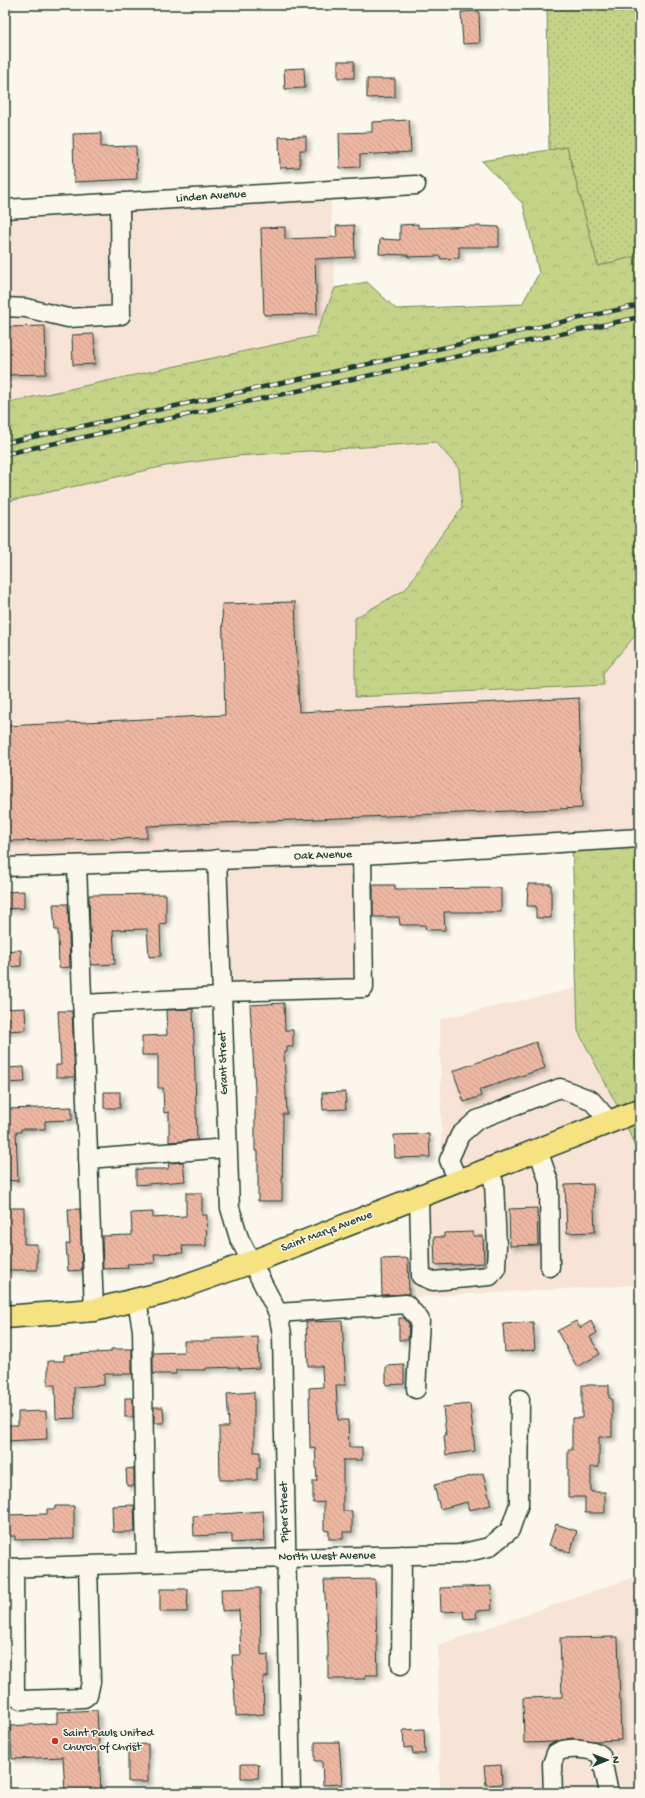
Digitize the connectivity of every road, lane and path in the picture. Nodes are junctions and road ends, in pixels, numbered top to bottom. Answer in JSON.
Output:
{"nodes":[{"id":1,"x":416,"y":185,"type":"dead end"},
{"id":2,"x":120,"y":202,"type":"junction"},
{"id":3,"x":5,"y":209,"type":"edge"},
{"id":4,"x":5,"y":307,"type":"edge"},
{"id":5,"x":640,"y":838,"type":"edge"},
{"id":6,"x":362,"y":855,"type":"junction"},
{"id":7,"x":217,"y":859,"type":"junction"},
{"id":8,"x":77,"y":865,"type":"junction"},
{"id":9,"x":5,"y":867,"type":"edge"},
{"id":10,"x":222,"y":994,"type":"junction"},
{"id":11,"x":82,"y":1004,"type":"junction"},
{"id":12,"x":640,"y":1110,"type":"edge"},
{"id":13,"x":610,"y":1122,"type":"junction"},
{"id":14,"x":226,"y":1148,"type":"junction"},
{"id":15,"x":538,"y":1150,"type":"junction"},
{"id":16,"x":88,"y":1159,"type":"junction"},
{"id":17,"x":489,"y":1169,"type":"junction"},
{"id":18,"x":458,"y":1181,"type":"junction"},
{"id":19,"x":419,"y":1196,"type":"junction"},
{"id":20,"x":252,"y":1262,"type":"junction"},
{"id":21,"x":550,"y":1267,"type":"dead end"},
{"id":22,"x":137,"y":1300,"type":"junction"},
{"id":23,"x":94,"y":1310,"type":"junction"},
{"id":24,"x":278,"y":1313,"type":"junction"},
{"id":25,"x":5,"y":1317,"type":"edge"},
{"id":26,"x":416,"y":1389,"type":"dead end"},
{"id":27,"x":520,"y":1399,"type":"dead end"},
{"id":28,"x":402,"y":1555,"type":"junction"},
{"id":29,"x":286,"y":1558,"type":"junction"},
{"id":30,"x":146,"y":1563,"type":"junction"},
{"id":31,"x":88,"y":1565,"type":"junction"},
{"id":32,"x":10,"y":1568,"type":"edge"},
{"id":33,"x":401,"y":1665,"type":"dead end"},
{"id":34,"x":291,"y":1793,"type":"edge"},
{"id":35,"x":553,"y":1793,"type":"edge"},
{"id":36,"x":609,"y":1793,"type":"edge"}],
"edges":[{"from":1,"to":2,"type":"street","name":"Linden Avenue"},
{"from":2,"to":3,"type":"street","name":"Linden Avenue"},
{"from":2,"to":4,"type":"street"},
{"from":5,"to":6,"type":"street","name":"Oak Avenue"},
{"from":6,"to":7,"type":"street","name":"Oak Avenue"},
{"from":6,"to":10,"type":"street"},
{"from":7,"to":8,"type":"street","name":"Oak Avenue"},
{"from":7,"to":10,"type":"street","name":"Grant Street"},
{"from":8,"to":9,"type":"street","name":"Oak Avenue"},
{"from":8,"to":11,"type":"street"},
{"from":10,"to":11,"type":"street"},
{"from":10,"to":14,"type":"street","name":"Grant Street"},
{"from":11,"to":16,"type":"street"},
{"from":12,"to":13,"type":"main road","name":"Saint Marys Avenue"},
{"from":13,"to":15,"type":"main road","name":"Saint Marys Avenue"},
{"from":13,"to":18,"type":"street"},
{"from":14,"to":16,"type":"street"},
{"from":14,"to":20,"type":"street","name":"Grant Street"},
{"from":15,"to":17,"type":"main road","name":"Saint Marys Avenue"},
{"from":15,"to":21,"type":"street"},
{"from":16,"to":23,"type":"street"},
{"from":17,"to":18,"type":"main road","name":"Saint Marys Avenue"},
{"from":17,"to":19,"type":"street"},
{"from":18,"to":19,"type":"main road","name":"Saint Marys Avenue"},
{"from":19,"to":20,"type":"main road","name":"Saint Marys Avenue"},
{"from":20,"to":22,"type":"main road","name":"Saint Marys Avenue"},
{"from":20,"to":24,"type":"street","name":"Piper Street"},
{"from":22,"to":23,"type":"main road","name":"Saint Marys Avenue"},
{"from":22,"to":30,"type":"street"},
{"from":23,"to":25,"type":"main road","name":"Saint Marys Avenue"},
{"from":24,"to":26,"type":"street"},
{"from":24,"to":29,"type":"street","name":"Piper Street"},
{"from":27,"to":28,"type":"street","name":"North West Avenue"},
{"from":28,"to":29,"type":"street","name":"North West Avenue"},
{"from":28,"to":33,"type":"street"},
{"from":29,"to":30,"type":"street","name":"North West Avenue"},
{"from":29,"to":34,"type":"street","name":"Piper Street"},
{"from":30,"to":31,"type":"street","name":"North West Avenue"},
{"from":31,"to":32,"type":"street","name":"North West Avenue"},
{"from":31,"to":32,"type":"street"},
{"from":35,"to":36,"type":"street"}]}
